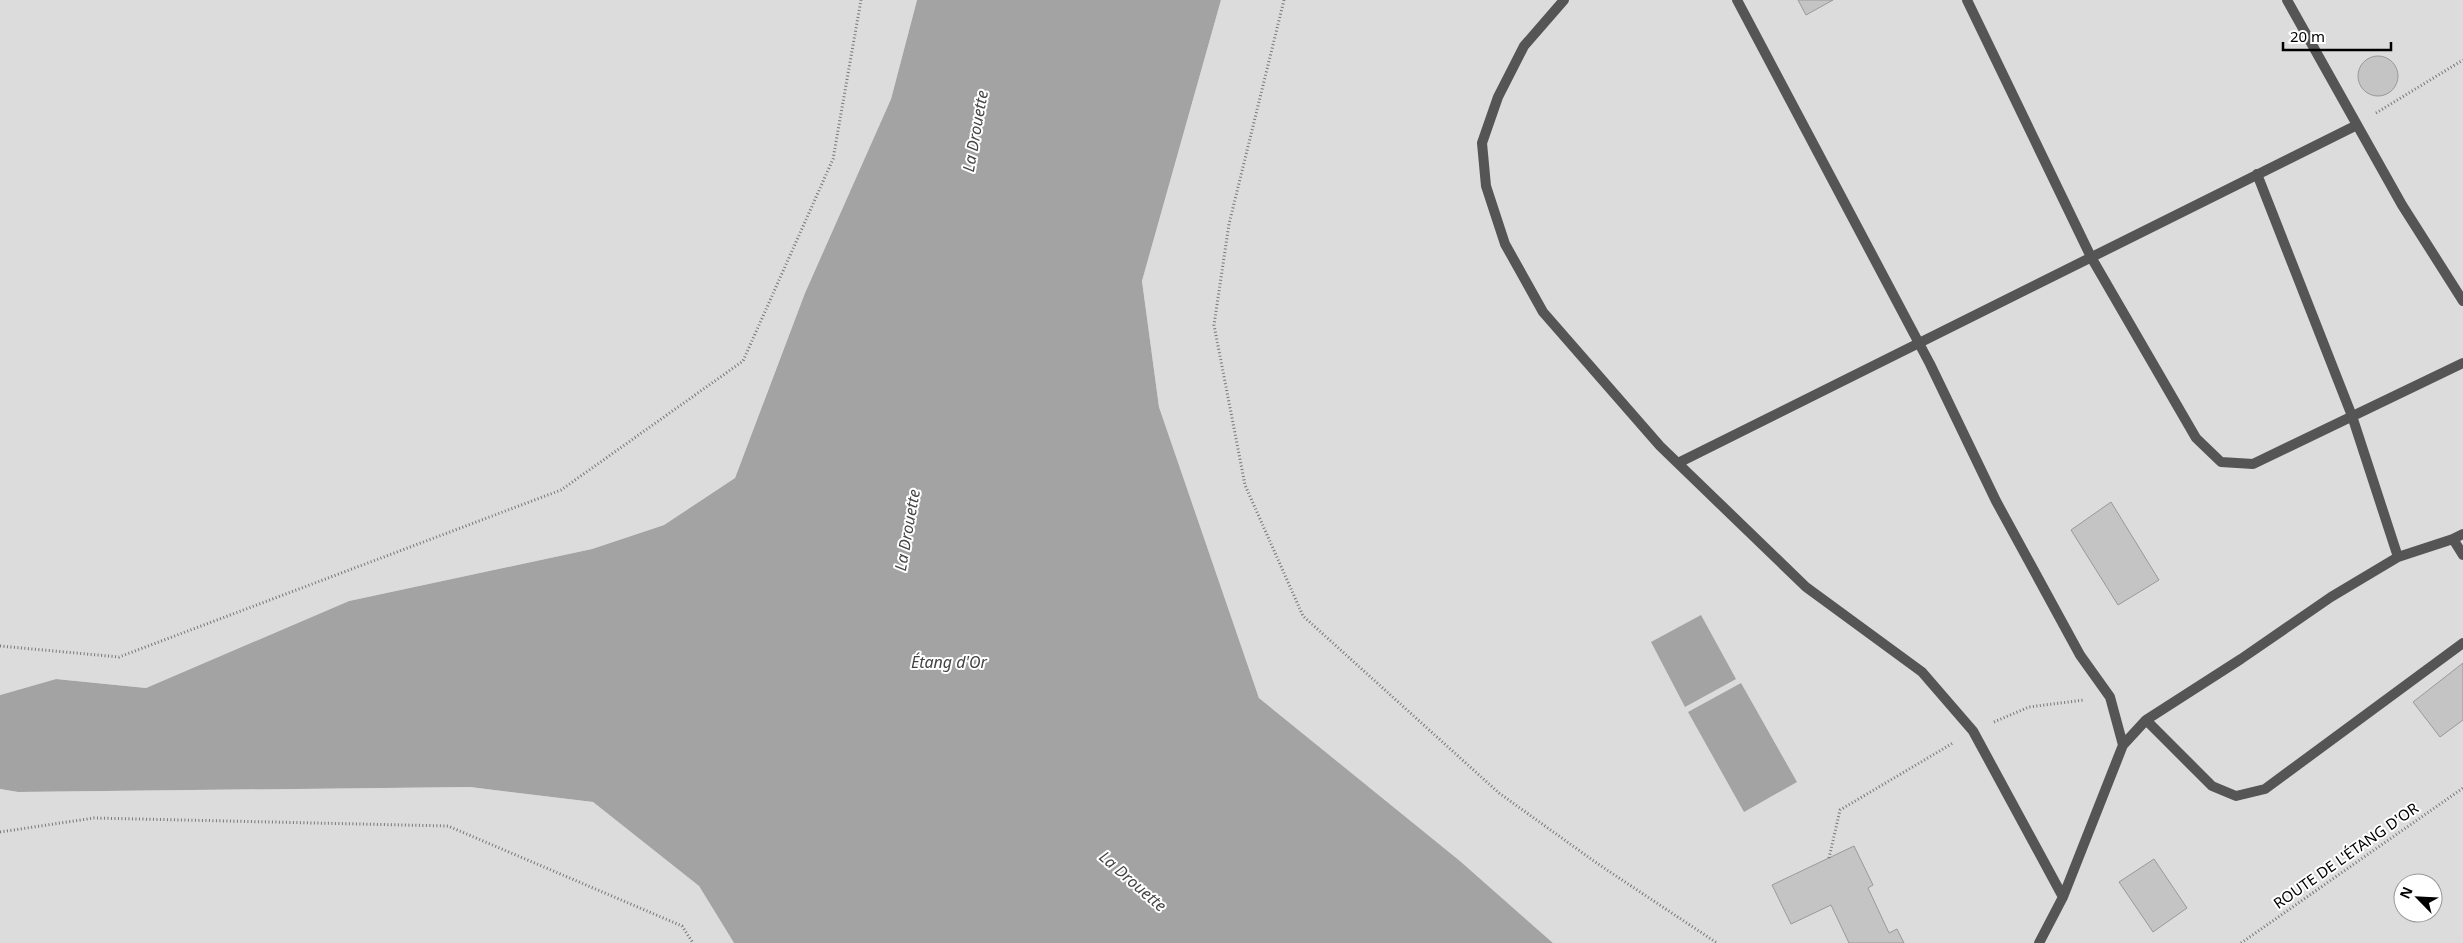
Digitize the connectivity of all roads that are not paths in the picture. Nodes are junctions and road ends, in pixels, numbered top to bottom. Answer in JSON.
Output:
{"nodes":[{"id":1,"x":1564,"y":0,"type":"edge"},
{"id":2,"x":1737,"y":0,"type":"edge"},
{"id":3,"x":1967,"y":0,"type":"edge"},
{"id":4,"x":2287,"y":0,"type":"edge"},
{"id":5,"x":2357,"y":125,"type":"junction"},
{"id":6,"x":2257,"y":174,"type":"junction"},
{"id":7,"x":2091,"y":257,"type":"junction"},
{"id":8,"x":2463,"y":302,"type":"edge"},
{"id":9,"x":1919,"y":343,"type":"junction"},
{"id":10,"x":2463,"y":363,"type":"edge"},
{"id":11,"x":2352,"y":416,"type":"junction"},
{"id":12,"x":1678,"y":463,"type":"junction"},
{"id":13,"x":2463,"y":534,"type":"edge"},
{"id":14,"x":2453,"y":539,"type":"junction"},
{"id":15,"x":2463,"y":555,"type":"edge"},
{"id":16,"x":2398,"y":557,"type":"junction"},
{"id":17,"x":2463,"y":643,"type":"edge"},
{"id":18,"x":2146,"y":720,"type":"junction"},
{"id":19,"x":2123,"y":745,"type":"junction"},
{"id":20,"x":2063,"y":897,"type":"junction"},
{"id":21,"x":2039,"y":943,"type":"edge"}],
"edges":[{"from":1,"to":12,"type":"lane"},
{"from":2,"to":9,"type":"lane"},
{"from":3,"to":7,"type":"lane"},
{"from":4,"to":5,"type":"lane"},
{"from":5,"to":6,"type":"lane"},
{"from":5,"to":8,"type":"lane"},
{"from":6,"to":7,"type":"lane"},
{"from":6,"to":11,"type":"lane"},
{"from":7,"to":9,"type":"lane"},
{"from":7,"to":11,"type":"lane"},
{"from":9,"to":12,"type":"lane"},
{"from":9,"to":19,"type":"lane"},
{"from":10,"to":11,"type":"lane"},
{"from":11,"to":16,"type":"lane"},
{"from":12,"to":20,"type":"lane"},
{"from":13,"to":14,"type":"lane"},
{"from":14,"to":15,"type":"lane"},
{"from":14,"to":16,"type":"lane"},
{"from":16,"to":18,"type":"lane"},
{"from":17,"to":18,"type":"lane"},
{"from":18,"to":19,"type":"lane"},
{"from":19,"to":20,"type":"lane"},
{"from":20,"to":21,"type":"lane"}]}
